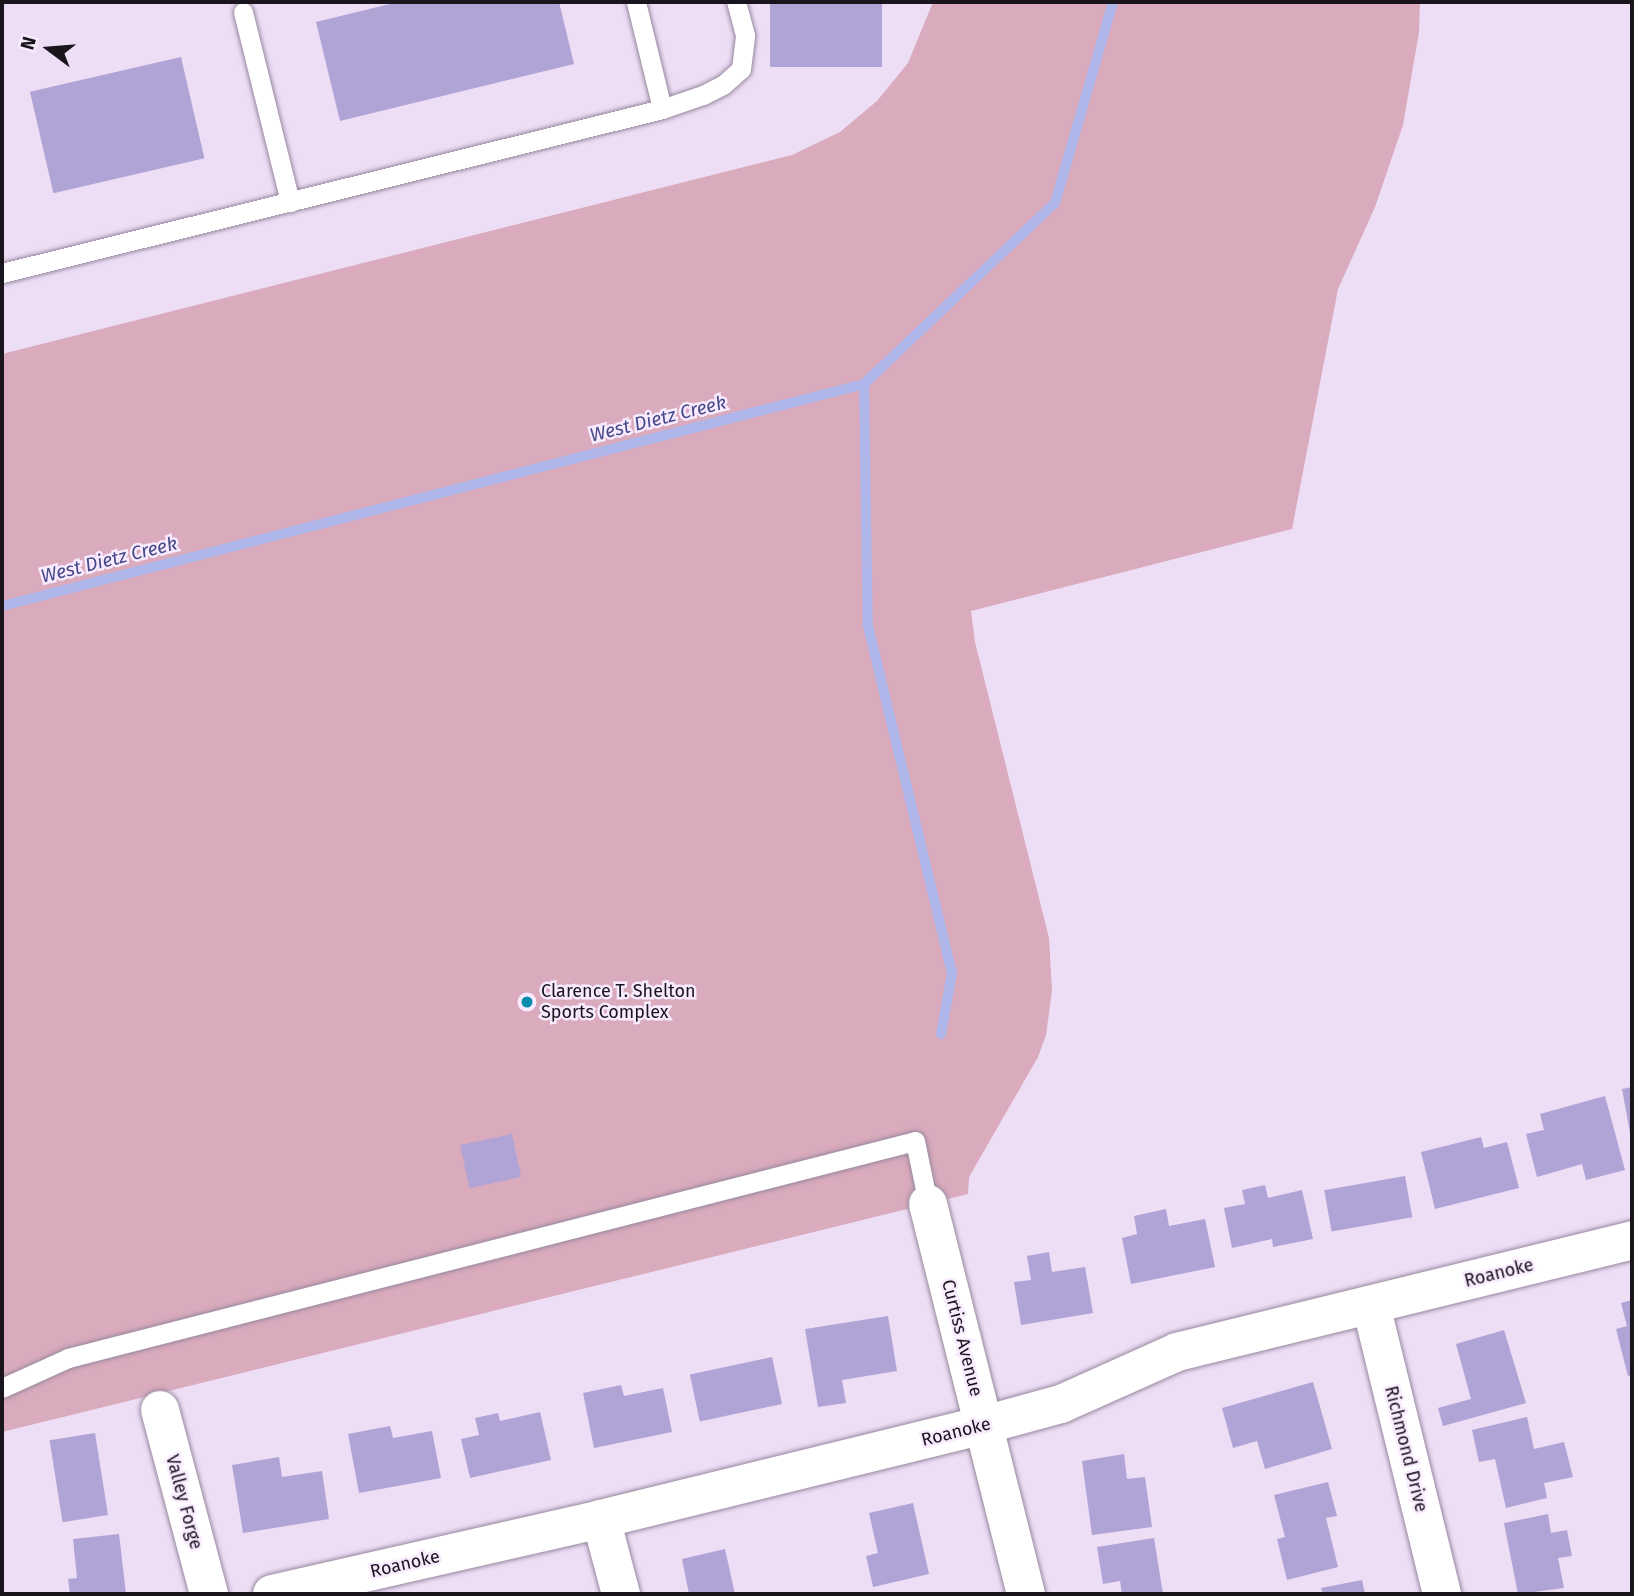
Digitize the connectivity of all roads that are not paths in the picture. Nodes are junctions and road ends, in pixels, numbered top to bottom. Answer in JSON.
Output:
{"nodes":[{"id":1,"x":636,"y":2,"type":"edge"},
{"id":2,"x":736,"y":2,"type":"edge"},
{"id":3,"x":243,"y":12,"type":"dead end"},
{"id":4,"x":663,"y":109,"type":"junction"},
{"id":5,"x":290,"y":202,"type":"junction"},
{"id":6,"x":2,"y":273,"type":"edge"},
{"id":7,"x":928,"y":1204,"type":"joint"},
{"id":8,"x":1632,"y":1240,"type":"edge"},
{"id":9,"x":1371,"y":1304,"type":"junction"},
{"id":10,"x":2,"y":1388,"type":"edge"},
{"id":11,"x":159,"y":1410,"type":"dead end"},
{"id":12,"x":984,"y":1425,"type":"junction"},
{"id":13,"x":601,"y":1519,"type":"junction"},
{"id":14,"x":209,"y":1594,"type":"edge"},
{"id":15,"x":272,"y":1594,"type":"edge"},
{"id":16,"x":621,"y":1594,"type":"edge"},
{"id":17,"x":1026,"y":1594,"type":"edge"},
{"id":18,"x":1442,"y":1594,"type":"edge"}],
"edges":[{"from":1,"to":4,"type":"lane"},
{"from":2,"to":4,"type":"lane"},
{"from":3,"to":5,"type":"lane"},
{"from":4,"to":5,"type":"lane"},
{"from":5,"to":6,"type":"lane"},
{"from":7,"to":10,"type":"lane"},
{"from":7,"to":12,"type":"street","name":"Curtiss Avenue"},
{"from":8,"to":9,"type":"street","name":"Roanoke"},
{"from":9,"to":12,"type":"street","name":"Roanoke"},
{"from":9,"to":18,"type":"street","name":"Richmond Drive"},
{"from":11,"to":14,"type":"street","name":"Valley Forge"},
{"from":12,"to":13,"type":"street","name":"Roanoke"},
{"from":12,"to":17,"type":"street","name":"Curtiss Avenue"},
{"from":13,"to":15,"type":"street","name":"Roanoke"},
{"from":13,"to":16,"type":"street"}]}
